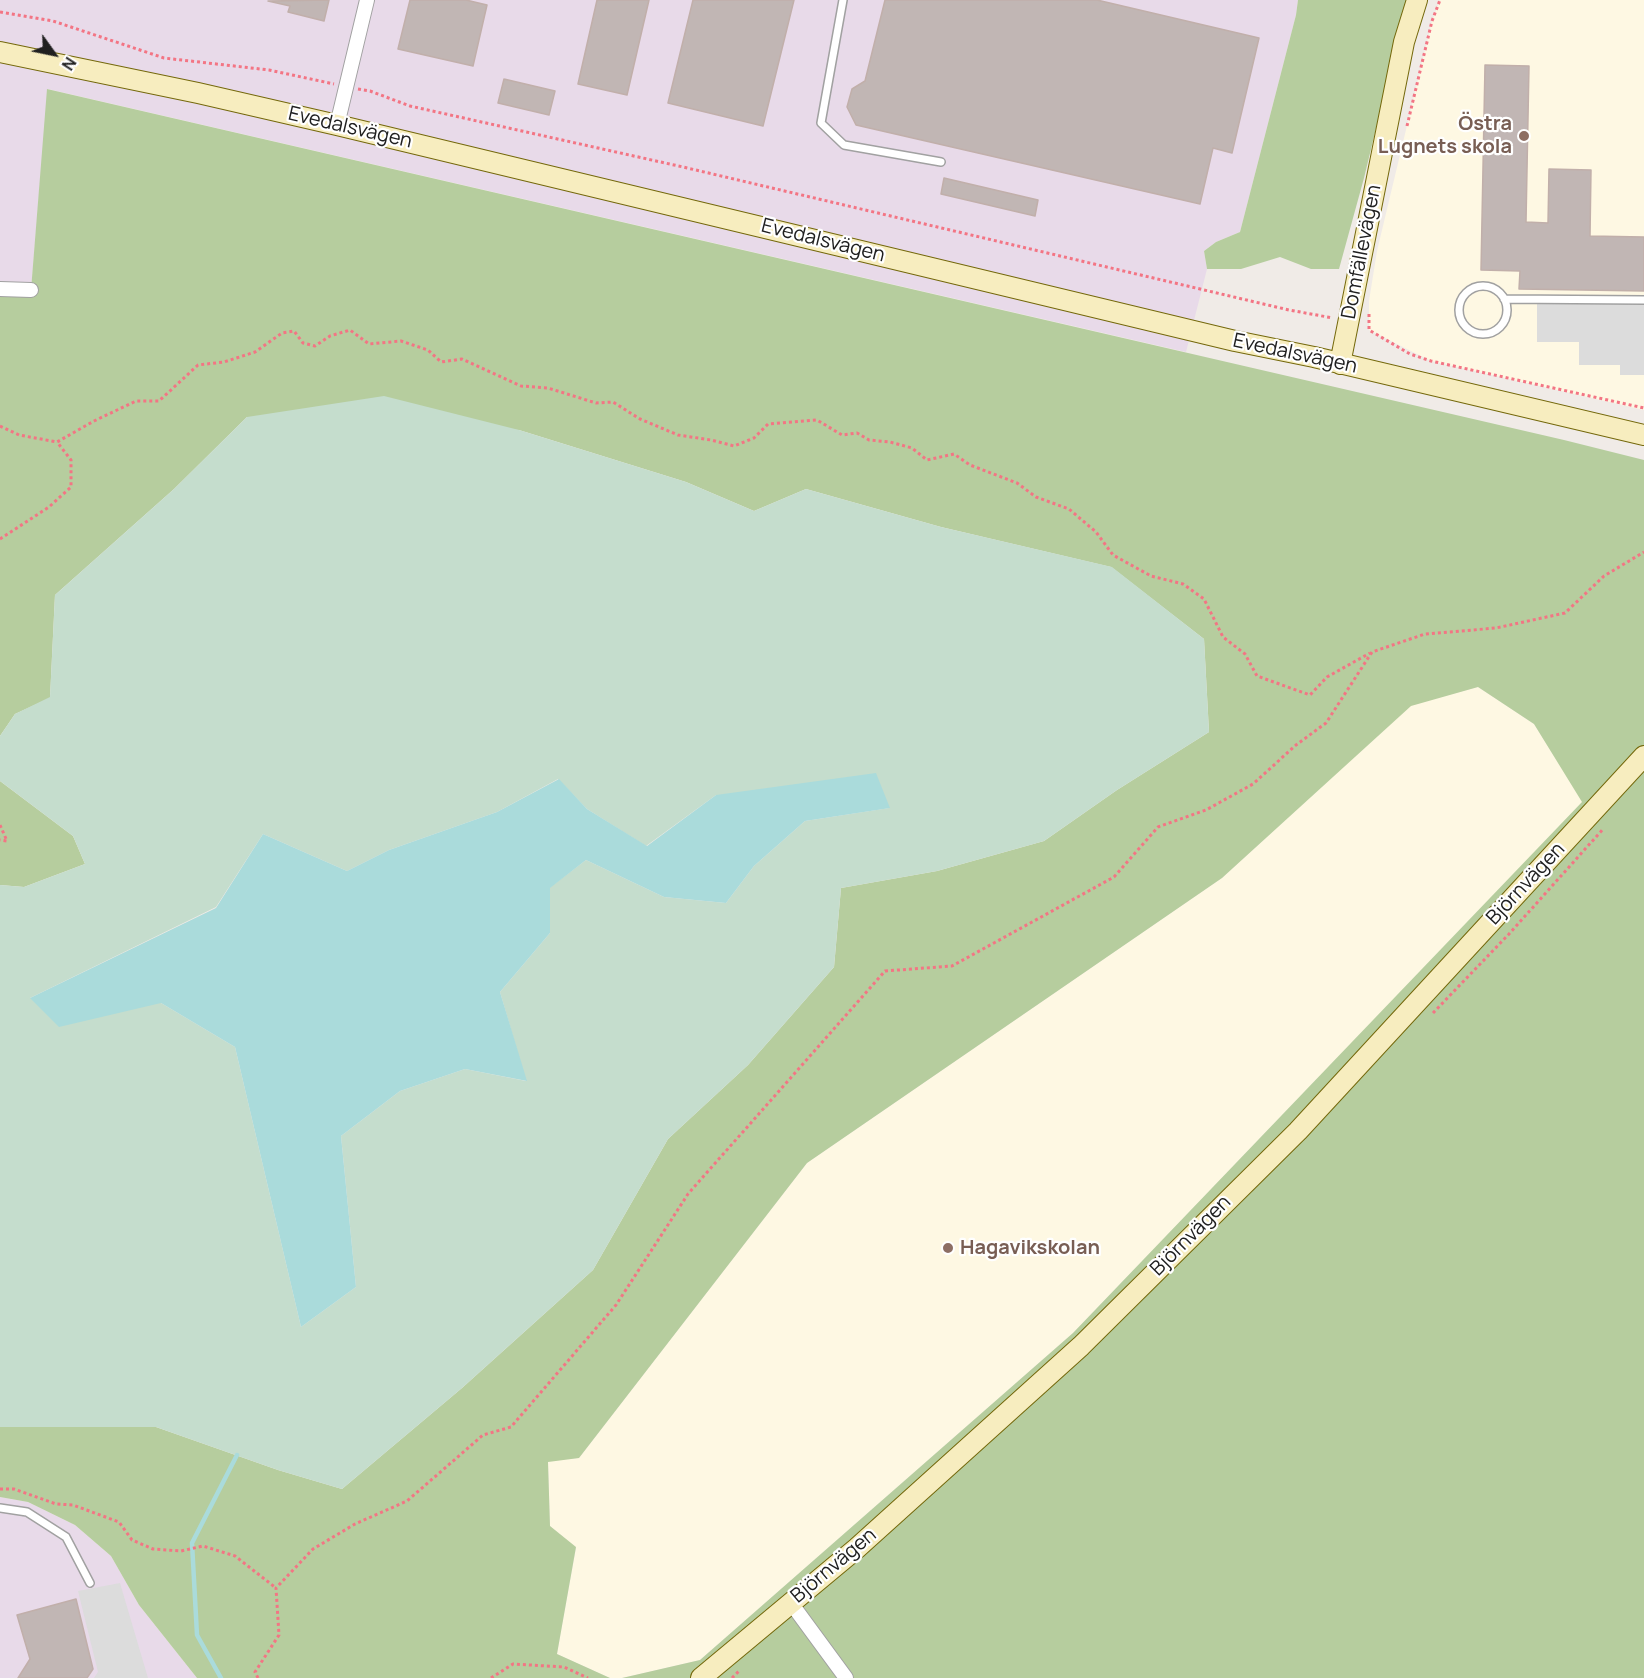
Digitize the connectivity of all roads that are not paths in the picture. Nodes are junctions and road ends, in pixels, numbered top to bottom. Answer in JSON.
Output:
{"nodes":[{"id":1,"x":367,"y":0,"type":"edge"},
{"id":2,"x":843,"y":0,"type":"edge"},
{"id":3,"x":1417,"y":0,"type":"edge"},
{"id":4,"x":0,"y":52,"type":"edge"},
{"id":5,"x":337,"y":125,"type":"junction"},
{"id":6,"x":941,"y":162,"type":"dead end"},
{"id":7,"x":0,"y":289,"type":"edge"},
{"id":8,"x":32,"y":290,"type":"dead end"},
{"id":9,"x":1504,"y":299,"type":"junction"},
{"id":10,"x":1644,"y":300,"type":"edge"},
{"id":11,"x":1340,"y":364,"type":"junction"},
{"id":12,"x":1644,"y":435,"type":"edge"},
{"id":13,"x":1644,"y":756,"type":"edge"},
{"id":14,"x":0,"y":1508,"type":"edge"},
{"id":15,"x":90,"y":1583,"type":"dead end"},
{"id":16,"x":791,"y":1603,"type":"junction"},
{"id":17,"x":701,"y":1678,"type":"edge"},
{"id":18,"x":846,"y":1678,"type":"edge"}],
"edges":[{"from":1,"to":5,"type":"street"},
{"from":2,"to":6,"type":"lane"},
{"from":3,"to":11,"type":"street","name":"Domfällevägen"},
{"from":4,"to":5,"type":"street","name":"Evedalsvägen"},
{"from":5,"to":11,"type":"street","name":"Evedalsvägen"},
{"from":7,"to":8,"type":"street"},
{"from":9,"to":9,"type":"lane"},
{"from":9,"to":10,"type":"lane"},
{"from":11,"to":12,"type":"street","name":"Evedalsvägen"},
{"from":13,"to":16,"type":"street","name":"Björnvägen"},
{"from":14,"to":15,"type":"lane"},
{"from":16,"to":17,"type":"street","name":"Björnvägen"},
{"from":16,"to":18,"type":"street"}]}
